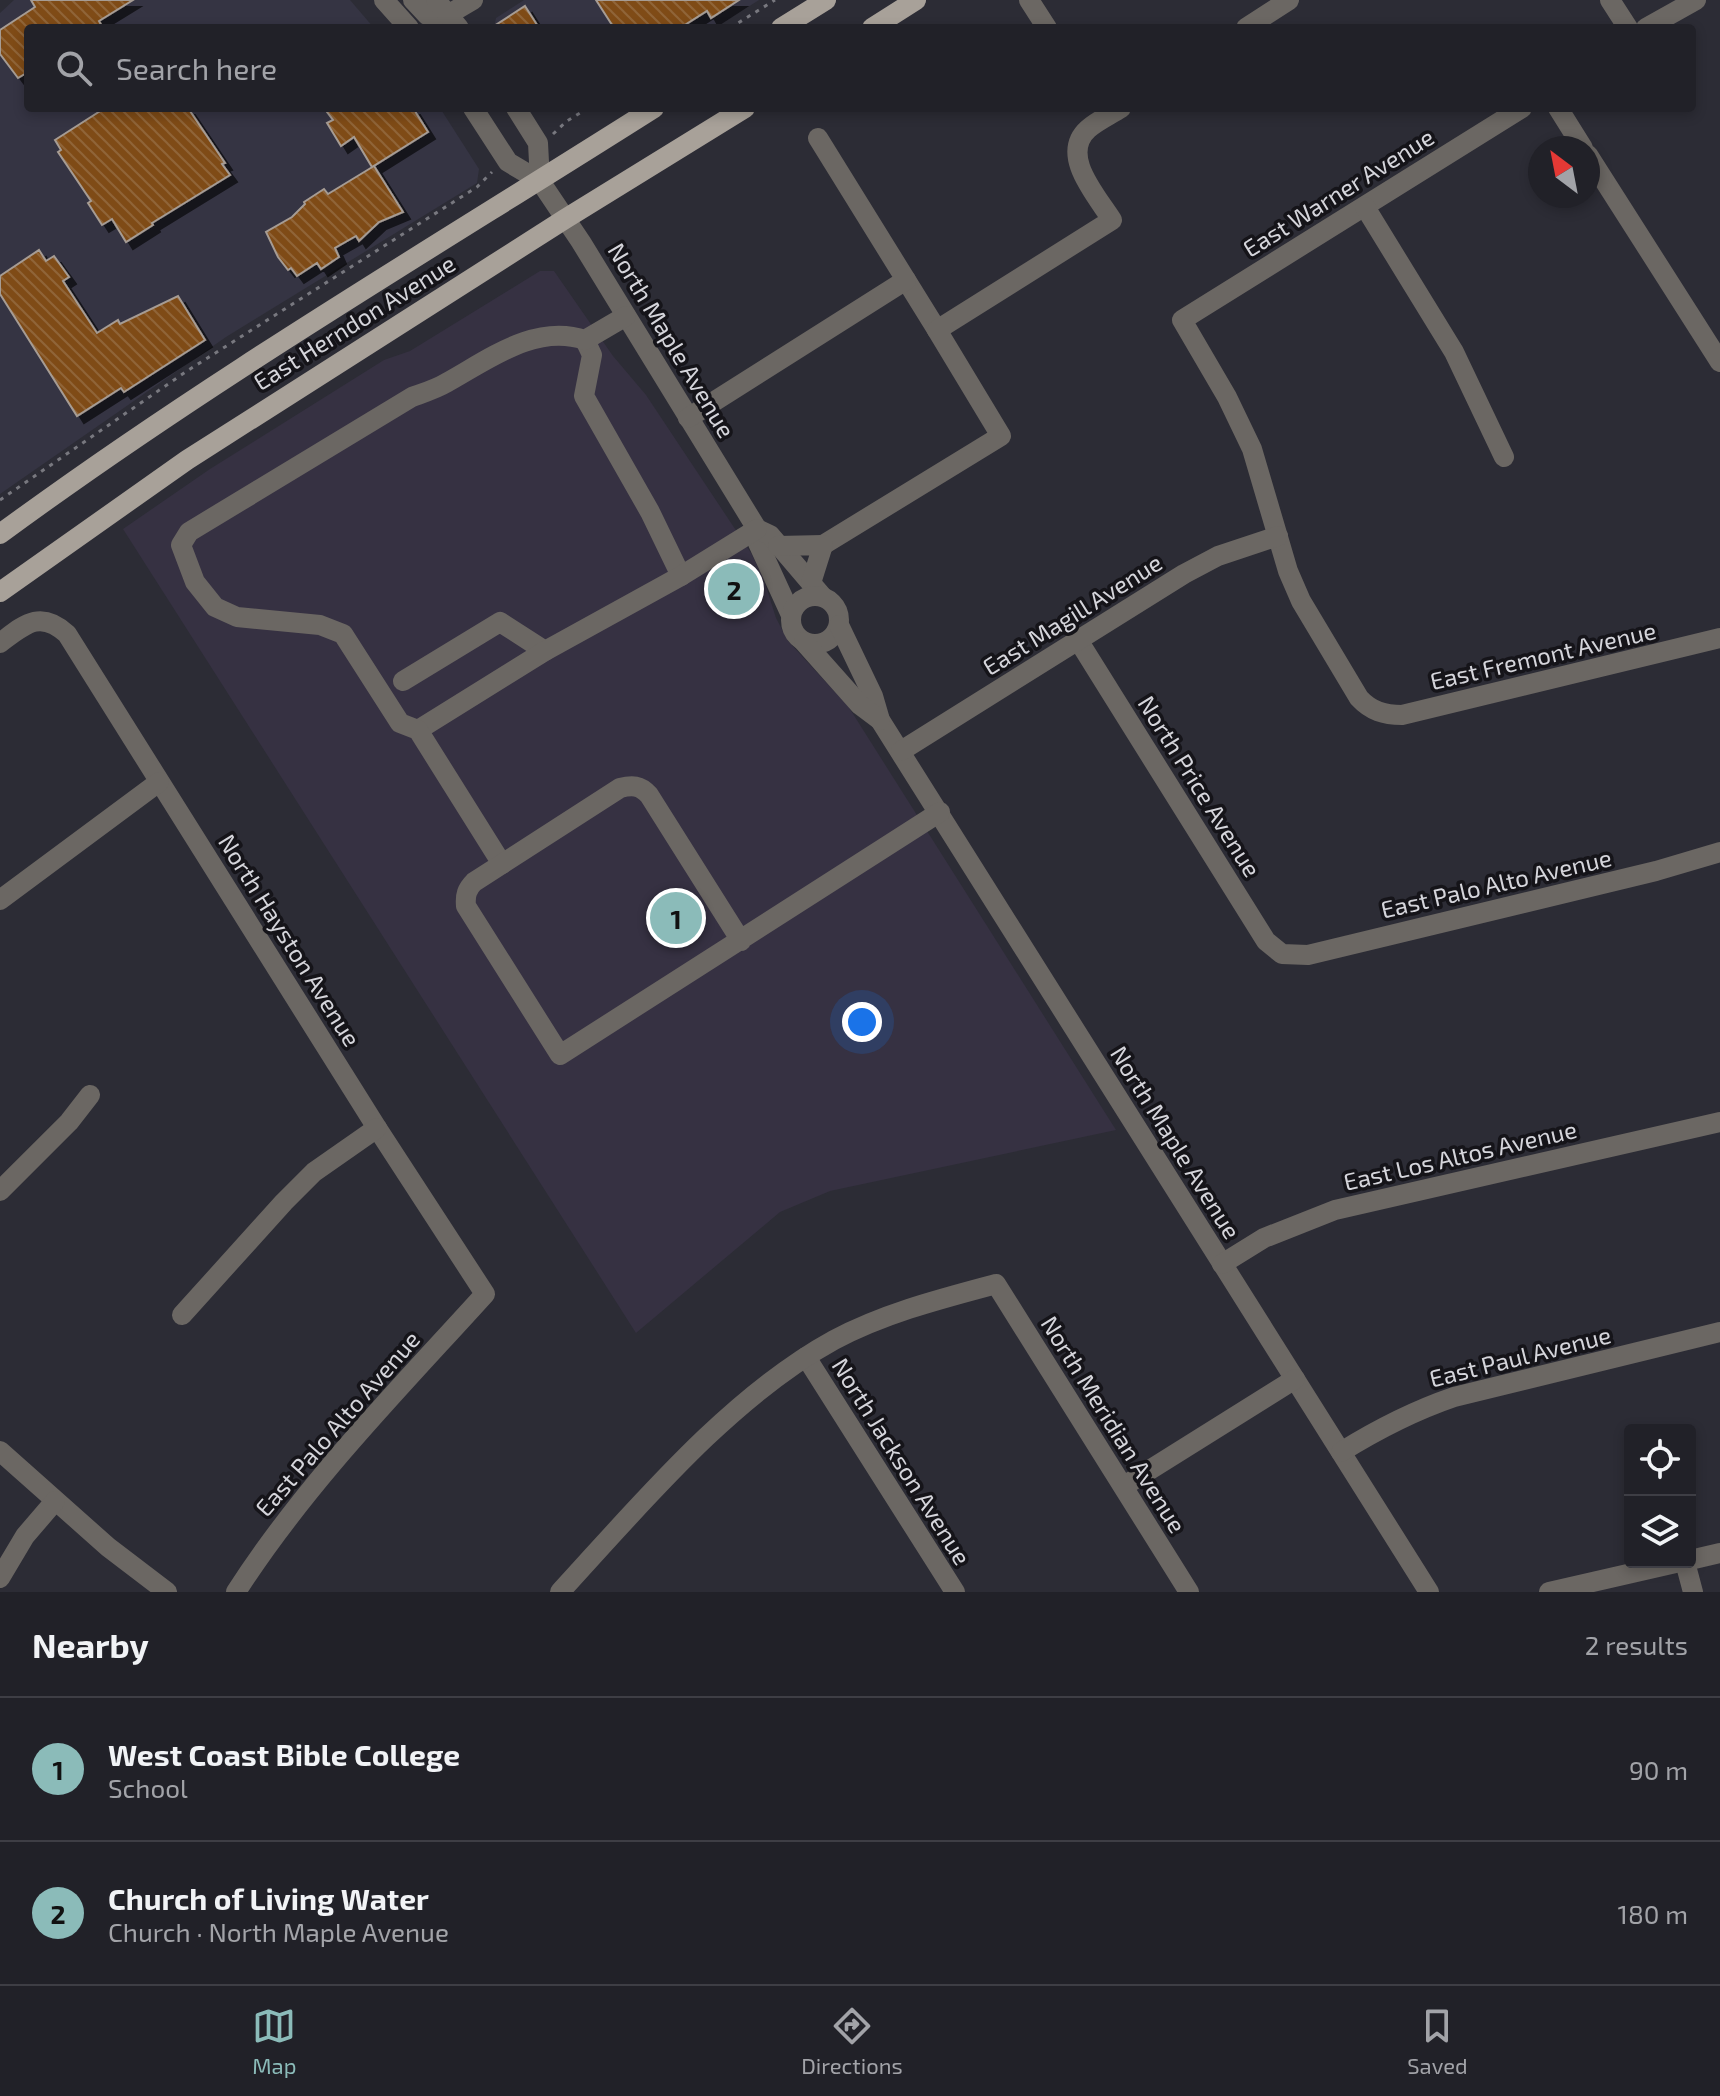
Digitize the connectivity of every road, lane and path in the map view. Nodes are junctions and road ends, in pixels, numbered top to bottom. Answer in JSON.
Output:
{"nodes":[{"id":1,"x":384,"y":0,"type":"edge"},
{"id":2,"x":413,"y":0,"type":"edge"},
{"id":3,"x":473,"y":0,"type":"edge"},
{"id":4,"x":775,"y":0,"type":"edge"},
{"id":5,"x":826,"y":0,"type":"edge"},
{"id":6,"x":916,"y":0,"type":"edge"},
{"id":7,"x":1029,"y":0,"type":"edge"},
{"id":8,"x":1289,"y":0,"type":"edge"},
{"id":9,"x":1610,"y":0,"type":"edge"},
{"id":10,"x":1696,"y":0,"type":"edge"},
{"id":11,"x":448,"y":14,"type":"edge"},
{"id":12,"x":405,"y":24,"type":"edge"},
{"id":13,"x":736,"y":24,"type":"edge"},
{"id":14,"x":787,"y":24,"type":"edge"},
{"id":15,"x":878,"y":24,"type":"edge"},
{"id":16,"x":1044,"y":24,"type":"edge"},
{"id":17,"x":1252,"y":24,"type":"edge"},
{"id":18,"x":1625,"y":24,"type":"edge"},
{"id":19,"x":1653,"y":24,"type":"edge"},
{"id":20,"x":476,"y":112,"type":"edge"},
{"id":21,"x":519,"y":112,"type":"edge"},
{"id":22,"x":582,"y":112,"type":"edge"},
{"id":23,"x":648,"y":112,"type":"edge"},
{"id":24,"x":739,"y":112,"type":"edge"},
{"id":25,"x":1107,"y":112,"type":"edge"},
{"id":26,"x":1516,"y":112,"type":"edge"},
{"id":27,"x":1560,"y":112,"type":"edge"},
{"id":28,"x":556,"y":132,"type":"dead end"},
{"id":29,"x":1576,"y":136,"type":"edge"},
{"id":30,"x":818,"y":138,"type":"dead end"},
{"id":31,"x":1600,"y":174,"type":"edge"},
{"id":32,"x":486,"y":176,"type":"dead end"},
{"id":33,"x":540,"y":181,"type":"junction"},
{"id":34,"x":1365,"y":207,"type":"junction"},
{"id":35,"x":565,"y":219,"type":"junction"},
{"id":36,"x":906,"y":280,"type":"junction"},
{"id":37,"x":626,"y":316,"type":"junction"},
{"id":38,"x":937,"y":330,"type":"junction"},
{"id":39,"x":585,"y":340,"type":"junction"},
{"id":40,"x":1720,"y":362,"type":"edge"},
{"id":41,"x":688,"y":418,"type":"junction"},
{"id":42,"x":1504,"y":457,"type":"dead end"},
{"id":43,"x":0,"y":500,"type":"edge"},
{"id":44,"x":757,"y":529,"type":"junction"},
{"id":45,"x":0,"y":534,"type":"edge"},
{"id":46,"x":1278,"y":536,"type":"junction"},
{"id":47,"x":823,"y":545,"type":"junction"},
{"id":48,"x":778,"y":546,"type":"junction"},
{"id":49,"x":681,"y":576,"type":"junction"},
{"id":50,"x":816,"y":590,"type":"junction"},
{"id":51,"x":0,"y":592,"type":"edge"},
{"id":52,"x":791,"y":615,"type":"junction"},
{"id":53,"x":839,"y":625,"type":"junction"},
{"id":54,"x":1720,"y":638,"type":"edge"},
{"id":55,"x":1078,"y":640,"type":"junction"},
{"id":56,"x":804,"y":642,"type":"junction"},
{"id":57,"x":0,"y":643,"type":"edge"},
{"id":58,"x":545,"y":651,"type":"junction"},
{"id":59,"x":403,"y":681,"type":"dead end"},
{"id":60,"x":880,"y":720,"type":"junction"},
{"id":61,"x":418,"y":730,"type":"junction"},
{"id":62,"x":901,"y":751,"type":"junction"},
{"id":63,"x":159,"y":782,"type":"junction"},
{"id":64,"x":940,"y":812,"type":"junction"},
{"id":65,"x":1720,"y":852,"type":"edge"},
{"id":66,"x":502,"y":864,"type":"junction"},
{"id":67,"x":0,"y":900,"type":"edge"},
{"id":68,"x":741,"y":941,"type":"junction"},
{"id":69,"x":1282,"y":954,"type":"joint"},
{"id":70,"x":90,"y":1095,"type":"dead end"},
{"id":71,"x":1720,"y":1122,"type":"edge"},
{"id":72,"x":377,"y":1128,"type":"junction"},
{"id":73,"x":0,"y":1191,"type":"edge"},
{"id":74,"x":1222,"y":1264,"type":"junction"},
{"id":75,"x":485,"y":1294,"type":"joint"},
{"id":76,"x":182,"y":1315,"type":"dead end"},
{"id":77,"x":1720,"y":1332,"type":"edge"},
{"id":78,"x":806,"y":1357,"type":"junction"},
{"id":79,"x":1295,"y":1379,"type":"junction"},
{"id":80,"x":0,"y":1451,"type":"edge"},
{"id":81,"x":1341,"y":1452,"type":"junction"},
{"id":82,"x":1124,"y":1486,"type":"junction"},
{"id":83,"x":55,"y":1501,"type":"junction"},
{"id":84,"x":1720,"y":1553,"type":"edge"},
{"id":85,"x":1696,"y":1558,"type":"edge"},
{"id":86,"x":1654,"y":1568,"type":"edge"},
{"id":87,"x":1687,"y":1568,"type":"edge"},
{"id":88,"x":0,"y":1578,"type":"edge"},
{"id":89,"x":562,"y":1591,"type":"edge"},
{"id":90,"x":167,"y":1592,"type":"edge"},
{"id":91,"x":236,"y":1592,"type":"edge"},
{"id":92,"x":955,"y":1592,"type":"edge"},
{"id":93,"x":1189,"y":1592,"type":"edge"},
{"id":94,"x":1429,"y":1592,"type":"edge"},
{"id":95,"x":1549,"y":1592,"type":"edge"},
{"id":96,"x":1693,"y":1592,"type":"edge"}],
"edges":[{"from":1,"to":12,"type":"street"},
{"from":2,"to":11,"type":"street"},
{"from":3,"to":11,"type":"street"},
{"from":4,"to":13,"type":"path"},
{"from":5,"to":14,"type":"main road"},
{"from":6,"to":15,"type":"main road"},
{"from":7,"to":16,"type":"street"},
{"from":8,"to":17,"type":"street"},
{"from":9,"to":18,"type":"street"},
{"from":10,"to":19,"type":"street"},
{"from":20,"to":33,"type":"street","name":"North Maple Avenue"},
{"from":21,"to":33,"type":"street","name":"North Maple Avenue"},
{"from":22,"to":28,"type":"path"},
{"from":23,"to":33,"type":"main road","name":"East Herndon Avenue"},
{"from":24,"to":35,"type":"main road","name":"East Herndon Avenue"},
{"from":25,"to":38,"type":"street"},
{"from":26,"to":34,"type":"street","name":"East Warner Avenue"},
{"from":27,"to":29,"type":"street"},
{"from":30,"to":36,"type":"street"},
{"from":31,"to":40,"type":"street"},
{"from":32,"to":43,"type":"path"},
{"from":33,"to":35,"type":"street","name":"North Maple Avenue"},
{"from":33,"to":45,"type":"main road","name":"East Herndon Avenue"},
{"from":34,"to":42,"type":"street"},
{"from":34,"to":46,"type":"street","name":"East Warner Avenue"},
{"from":35,"to":37,"type":"street","name":"North Maple Avenue"},
{"from":35,"to":51,"type":"main road","name":"East Herndon Avenue"},
{"from":36,"to":38,"type":"street"},
{"from":36,"to":41,"type":"street"},
{"from":37,"to":39,"type":"street"},
{"from":37,"to":41,"type":"street","name":"North Maple Avenue"},
{"from":38,"to":47,"type":"street"},
{"from":39,"to":49,"type":"street"},
{"from":39,"to":61,"type":"street"},
{"from":41,"to":44,"type":"street","name":"North Maple Avenue"},
{"from":44,"to":48,"type":"street","name":"North Maple Avenue"},
{"from":44,"to":49,"type":"street"},
{"from":44,"to":52,"type":"street","name":"North Maple Avenue"},
{"from":46,"to":54,"type":"street","name":"East Fremont Avenue"},
{"from":46,"to":55,"type":"street","name":"East Magill Avenue"},
{"from":47,"to":48,"type":"street"},
{"from":47,"to":50,"type":"street"},
{"from":48,"to":50,"type":"street","name":"North Maple Avenue"},
{"from":49,"to":58,"type":"street"},
{"from":50,"to":52,"type":"street"},
{"from":50,"to":53,"type":"street","name":"North Maple Avenue"},
{"from":52,"to":56,"type":"street","name":"North Maple Avenue"},
{"from":53,"to":56,"type":"street"},
{"from":53,"to":60,"type":"street","name":"North Maple Avenue"},
{"from":55,"to":62,"type":"street","name":"East Magill Avenue"},
{"from":55,"to":69,"type":"street","name":"North Price Avenue"},
{"from":56,"to":60,"type":"street","name":"North Maple Avenue"},
{"from":57,"to":63,"type":"street","name":"North Hayston Avenue"},
{"from":58,"to":59,"type":"street"},
{"from":58,"to":61,"type":"street"},
{"from":60,"to":62,"type":"street","name":"North Maple Avenue"},
{"from":61,"to":66,"type":"street"},
{"from":62,"to":64,"type":"street","name":"North Maple Avenue"},
{"from":63,"to":67,"type":"street"},
{"from":63,"to":72,"type":"street","name":"North Hayston Avenue"},
{"from":64,"to":68,"type":"street"},
{"from":64,"to":74,"type":"street","name":"North Maple Avenue"},
{"from":65,"to":69,"type":"street","name":"East Palo Alto Avenue"},
{"from":66,"to":68,"type":"street"},
{"from":66,"to":68,"type":"street"},
{"from":70,"to":73,"type":"street"},
{"from":71,"to":74,"type":"street","name":"East Los Altos Avenue"},
{"from":72,"to":75,"type":"street","name":"North Hayston Avenue"},
{"from":72,"to":76,"type":"street"},
{"from":74,"to":79,"type":"street","name":"North Maple Avenue"},
{"from":75,"to":91,"type":"street","name":"East Palo Alto Avenue"},
{"from":77,"to":81,"type":"street","name":"East Paul Avenue"},
{"from":78,"to":82,"type":"street","name":"North Meridian Avenue"},
{"from":78,"to":89,"type":"street"},
{"from":78,"to":92,"type":"street","name":"North Jackson Avenue"},
{"from":79,"to":81,"type":"street","name":"North Maple Avenue"},
{"from":79,"to":82,"type":"street"},
{"from":80,"to":83,"type":"street"},
{"from":81,"to":94,"type":"street","name":"North Maple Avenue"},
{"from":82,"to":93,"type":"street","name":"North Meridian Avenue"},
{"from":83,"to":88,"type":"street"},
{"from":83,"to":90,"type":"street"},
{"from":84,"to":85,"type":"street"},
{"from":86,"to":95,"type":"street"},
{"from":87,"to":96,"type":"street"}]}
